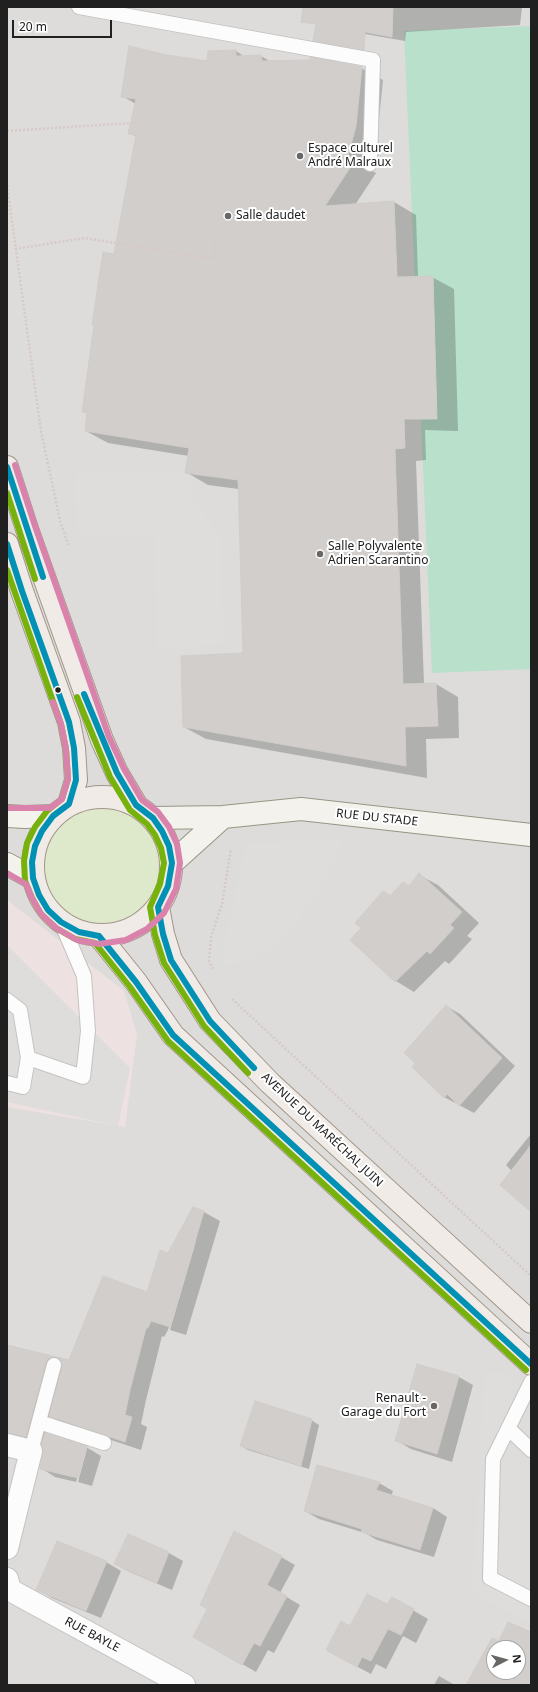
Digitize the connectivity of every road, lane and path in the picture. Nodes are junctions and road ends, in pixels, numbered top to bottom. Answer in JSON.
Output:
{"nodes":[{"id":1,"x":79,"y":7,"type":"edge"},
{"id":2,"x":150,"y":126,"type":"dead end"},
{"id":3,"x":7,"y":131,"type":"edge"},
{"id":4,"x":370,"y":164,"type":"dead end"},
{"id":5,"x":7,"y":185,"type":"edge"},
{"id":6,"x":216,"y":240,"type":"dead end"},
{"id":7,"x":15,"y":249,"type":"junction"},
{"id":8,"x":7,"y":467,"type":"edge"},
{"id":9,"x":7,"y":544,"type":"edge"},
{"id":10,"x":69,"y":547,"type":"dead end"},
{"id":11,"x":136,"y":805,"type":"junction"},
{"id":12,"x":61,"y":810,"type":"junction"},
{"id":13,"x":7,"y":816,"type":"edge"},
{"id":14,"x":223,"y":817,"type":"junction"},
{"id":15,"x":153,"y":818,"type":"junction"},
{"id":16,"x":531,"y":835,"type":"edge"},
{"id":17,"x":231,"y":848,"type":"dead end"},
{"id":18,"x":172,"y":862,"type":"junction"},
{"id":19,"x":7,"y":864,"type":"edge"},
{"id":20,"x":33,"y":878,"type":"junction"},
{"id":21,"x":158,"y":907,"type":"junction"},
{"id":22,"x":61,"y":922,"type":"junction"},
{"id":23,"x":99,"y":936,"type":"junction"},
{"id":24,"x":215,"y":975,"type":"dead end"},
{"id":25,"x":227,"y":994,"type":"dead end"},
{"id":26,"x":7,"y":1000,"type":"edge"},
{"id":27,"x":28,"y":1058,"type":"junction"},
{"id":28,"x":7,"y":1083,"type":"edge"},
{"id":29,"x":531,"y":1276,"type":"edge"},
{"id":30,"x":531,"y":1322,"type":"edge"},
{"id":31,"x":531,"y":1364,"type":"edge"},
{"id":32,"x":54,"y":1365,"type":"dead end"},
{"id":33,"x":531,"y":1382,"type":"edge"},
{"id":34,"x":39,"y":1422,"type":"junction"},
{"id":35,"x":508,"y":1428,"type":"junction"},
{"id":36,"x":104,"y":1443,"type":"dead end"},
{"id":37,"x":7,"y":1445,"type":"edge"},
{"id":38,"x":531,"y":1450,"type":"edge"},
{"id":39,"x":31,"y":1451,"type":"junction"},
{"id":40,"x":7,"y":1548,"type":"edge"},
{"id":41,"x":7,"y":1579,"type":"edge"},
{"id":42,"x":531,"y":1599,"type":"edge"},
{"id":43,"x":184,"y":1685,"type":"edge"}],
"edges":[{"from":1,"to":4,"type":"lane"},
{"from":2,"to":3,"type":"path"},
{"from":5,"to":7,"type":"path"},
{"from":6,"to":7,"type":"path"},
{"from":7,"to":10,"type":"path"},
{"from":8,"to":11,"type":"main road"},
{"from":9,"to":12,"type":"main road"},
{"from":11,"to":12,"type":"main road"},
{"from":11,"to":15,"type":"main road"},
{"from":12,"to":13,"type":"street"},
{"from":12,"to":20,"type":"main road"},
{"from":14,"to":15,"type":"street","name":"RUE DU STADE"},
{"from":14,"to":16,"type":"street","name":"RUE DU STADE"},
{"from":14,"to":18,"type":"street"},
{"from":15,"to":18,"type":"main road"},
{"from":17,"to":24,"type":"path"},
{"from":18,"to":21,"type":"main road"},
{"from":19,"to":20,"type":"street"},
{"from":20,"to":22,"type":"main road"},
{"from":21,"to":23,"type":"main road"},
{"from":21,"to":30,"type":"main road","name":"AVENUE DU MARÉCHAL JUIN"},
{"from":22,"to":23,"type":"main road"},
{"from":22,"to":27,"type":"lane"},
{"from":23,"to":31,"type":"main road"},
{"from":25,"to":29,"type":"path"},
{"from":26,"to":27,"type":"lane"},
{"from":27,"to":28,"type":"lane"},
{"from":32,"to":34,"type":"lane"},
{"from":33,"to":35,"type":"lane"},
{"from":34,"to":36,"type":"lane"},
{"from":34,"to":39,"type":"lane"},
{"from":35,"to":38,"type":"lane"},
{"from":35,"to":42,"type":"lane"},
{"from":37,"to":39,"type":"street"},
{"from":39,"to":40,"type":"street"},
{"from":41,"to":43,"type":"street","name":"RUE BAYLE"}]}
